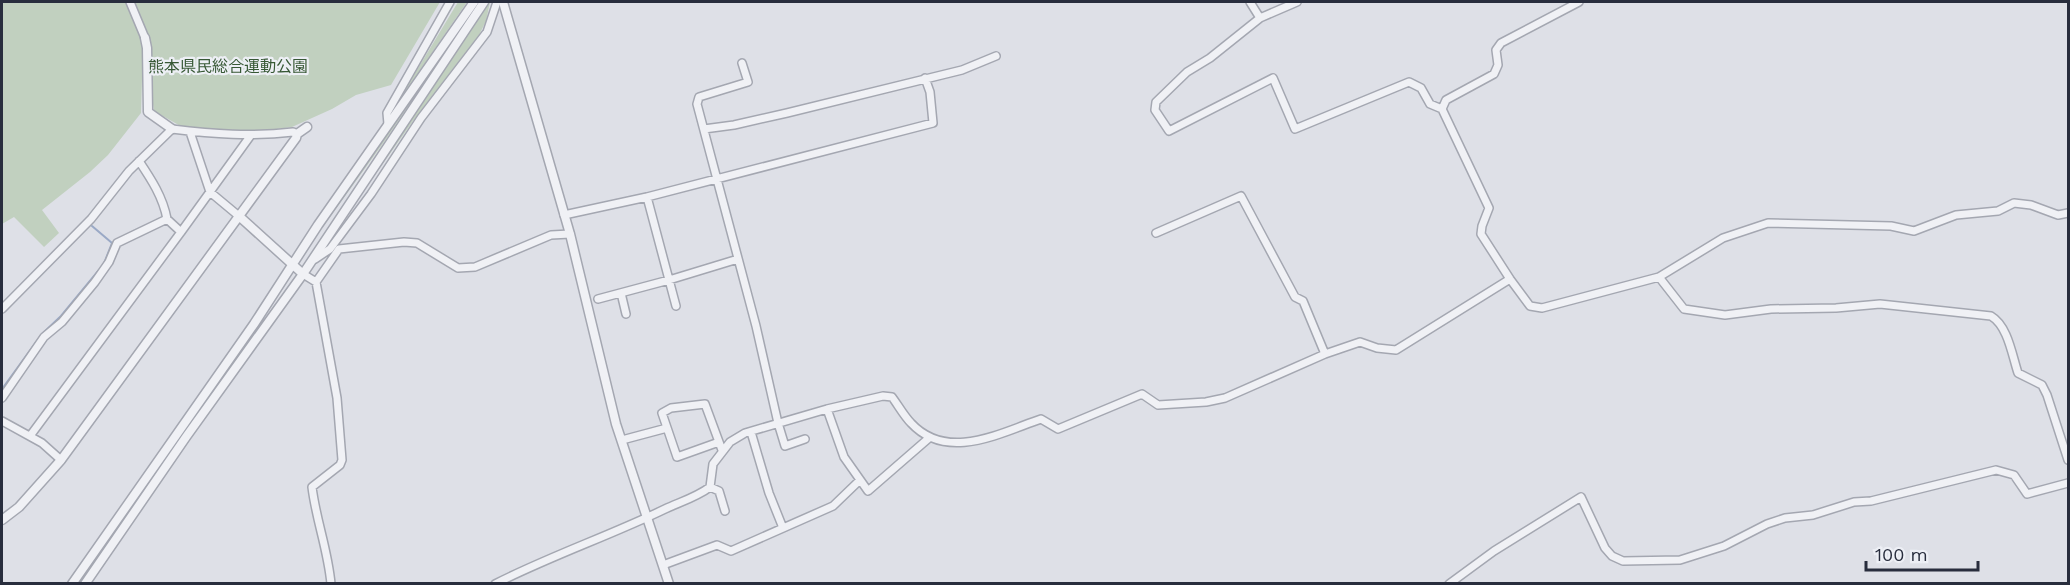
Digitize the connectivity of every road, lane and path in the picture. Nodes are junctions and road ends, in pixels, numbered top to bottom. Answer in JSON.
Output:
{"nodes":[{"id":1,"x":130,"y":2,"type":"edge"},
{"id":2,"x":452,"y":2,"type":"edge"},
{"id":3,"x":484,"y":2,"type":"edge"},
{"id":4,"x":497,"y":2,"type":"edge"},
{"id":5,"x":503,"y":2,"type":"edge"},
{"id":6,"x":1250,"y":2,"type":"edge"},
{"id":7,"x":1297,"y":2,"type":"edge"},
{"id":8,"x":1579,"y":2,"type":"edge"},
{"id":9,"x":474,"y":7,"type":"edge"},
{"id":10,"x":1260,"y":18,"type":"junction"},
{"id":11,"x":145,"y":38,"type":"joint"},
{"id":12,"x":996,"y":56,"type":"dead end"},
{"id":13,"x":742,"y":63,"type":"dead end"},
{"id":14,"x":925,"y":78,"type":"junction"},
{"id":15,"x":1442,"y":109,"type":"junction"},
{"id":16,"x":388,"y":124,"type":"junction"},
{"id":17,"x":308,"y":127,"type":"dead end"},
{"id":18,"x":172,"y":129,"type":"junction"},
{"id":19,"x":704,"y":129,"type":"junction"},
{"id":20,"x":189,"y":132,"type":"junction"},
{"id":21,"x":297,"y":134,"type":"junction"},
{"id":22,"x":251,"y":135,"type":"junction"},
{"id":23,"x":139,"y":161,"type":"junction"},
{"id":24,"x":717,"y":179,"type":"junction"},
{"id":25,"x":210,"y":192,"type":"junction"},
{"id":26,"x":646,"y":197,"type":"junction"},
{"id":27,"x":2068,"y":213,"type":"edge"},
{"id":28,"x":564,"y":215,"type":"junction"},
{"id":29,"x":240,"y":218,"type":"junction"},
{"id":30,"x":168,"y":219,"type":"junction"},
{"id":31,"x":181,"y":232,"type":"junction"},
{"id":32,"x":1156,"y":233,"type":"dead end"},
{"id":33,"x":570,"y":234,"type":"junction"},
{"id":34,"x":738,"y":259,"type":"junction"},
{"id":35,"x":310,"y":262,"type":"junction"},
{"id":36,"x":292,"y":266,"type":"junction"},
{"id":37,"x":303,"y":274,"type":"junction"},
{"id":38,"x":1659,"y":277,"type":"junction"},
{"id":39,"x":1510,"y":279,"type":"junction"},
{"id":40,"x":669,"y":280,"type":"junction"},
{"id":41,"x":316,"y":282,"type":"junction"},
{"id":42,"x":621,"y":293,"type":"junction"},
{"id":43,"x":598,"y":298,"type":"dead end"},
{"id":44,"x":676,"y":306,"type":"dead end"},
{"id":45,"x":2,"y":309,"type":"edge"},
{"id":46,"x":626,"y":314,"type":"dead end"},
{"id":47,"x":1325,"y":354,"type":"junction"},
{"id":48,"x":2,"y":399,"type":"edge"},
{"id":49,"x":827,"y":409,"type":"junction"},
{"id":50,"x":2,"y":421,"type":"edge"},
{"id":51,"x":778,"y":423,"type":"junction"},
{"id":52,"x":667,"y":428,"type":"junction"},
{"id":53,"x":751,"y":432,"type":"junction"},
{"id":54,"x":30,"y":436,"type":"junction"},
{"id":55,"x":929,"y":438,"type":"junction"},
{"id":56,"x":805,"y":439,"type":"dead end"},
{"id":57,"x":622,"y":440,"type":"junction"},
{"id":58,"x":720,"y":442,"type":"junction"},
{"id":59,"x":722,"y":450,"type":"junction"},
{"id":60,"x":62,"y":460,"type":"junction"},
{"id":61,"x":2068,"y":460,"type":"edge"},
{"id":62,"x":860,"y":480,"type":"junction"},
{"id":63,"x":2068,"y":483,"type":"edge"},
{"id":64,"x":710,"y":487,"type":"junction"},
{"id":65,"x":725,"y":511,"type":"dead end"},
{"id":66,"x":647,"y":518,"type":"junction"},
{"id":67,"x":2,"y":520,"type":"edge"},
{"id":68,"x":783,"y":528,"type":"junction"},
{"id":69,"x":663,"y":565,"type":"junction"},
{"id":70,"x":72,"y":584,"type":"edge"},
{"id":71,"x":85,"y":584,"type":"edge"},
{"id":72,"x":332,"y":584,"type":"edge"},
{"id":73,"x":495,"y":584,"type":"edge"},
{"id":74,"x":669,"y":584,"type":"edge"},
{"id":75,"x":1449,"y":584,"type":"edge"}],
"edges":[{"from":1,"to":11,"type":"street"},
{"from":2,"to":16,"type":"street"},
{"from":3,"to":9,"type":"street"},
{"from":4,"to":35,"type":"street"},
{"from":5,"to":28,"type":"street"},
{"from":6,"to":10,"type":"street"},
{"from":7,"to":10,"type":"street"},
{"from":8,"to":15,"type":"street"},
{"from":9,"to":16,"type":"street"},
{"from":9,"to":35,"type":"street"},
{"from":10,"to":15,"type":"street"},
{"from":11,"to":18,"type":"street"},
{"from":12,"to":14,"type":"street"},
{"from":13,"to":19,"type":"street"},
{"from":14,"to":19,"type":"street"},
{"from":14,"to":24,"type":"street"},
{"from":15,"to":39,"type":"street"},
{"from":16,"to":36,"type":"street"},
{"from":17,"to":21,"type":"street"},
{"from":18,"to":20,"type":"street"},
{"from":18,"to":23,"type":"street"},
{"from":19,"to":24,"type":"street"},
{"from":20,"to":22,"type":"street"},
{"from":20,"to":25,"type":"street"},
{"from":21,"to":22,"type":"street"},
{"from":21,"to":29,"type":"street"},
{"from":22,"to":25,"type":"street"},
{"from":23,"to":30,"type":"street"},
{"from":23,"to":45,"type":"street"},
{"from":24,"to":26,"type":"street"},
{"from":24,"to":34,"type":"street"},
{"from":25,"to":29,"type":"street"},
{"from":25,"to":31,"type":"street"},
{"from":26,"to":28,"type":"street"},
{"from":26,"to":40,"type":"street"},
{"from":27,"to":38,"type":"street"},
{"from":28,"to":33,"type":"street"},
{"from":29,"to":36,"type":"street"},
{"from":29,"to":60,"type":"street"},
{"from":30,"to":31,"type":"street"},
{"from":30,"to":48,"type":"street"},
{"from":31,"to":54,"type":"street"},
{"from":32,"to":47,"type":"street"},
{"from":33,"to":41,"type":"street"},
{"from":33,"to":57,"type":"street"},
{"from":34,"to":40,"type":"street"},
{"from":34,"to":51,"type":"street"},
{"from":35,"to":37,"type":"street"},
{"from":36,"to":37,"type":"street"},
{"from":36,"to":70,"type":"street"},
{"from":37,"to":41,"type":"street"},
{"from":37,"to":71,"type":"street"},
{"from":38,"to":39,"type":"street"},
{"from":38,"to":61,"type":"street"},
{"from":39,"to":47,"type":"street"},
{"from":40,"to":42,"type":"street"},
{"from":40,"to":44,"type":"street"},
{"from":41,"to":72,"type":"street"},
{"from":42,"to":43,"type":"street"},
{"from":42,"to":46,"type":"street"},
{"from":47,"to":55,"type":"street"},
{"from":49,"to":51,"type":"street"},
{"from":49,"to":55,"type":"street"},
{"from":49,"to":62,"type":"street"},
{"from":50,"to":54,"type":"street"},
{"from":51,"to":53,"type":"street"},
{"from":51,"to":56,"type":"street"},
{"from":52,"to":57,"type":"street"},
{"from":52,"to":58,"type":"street"},
{"from":52,"to":58,"type":"street"},
{"from":53,"to":59,"type":"street"},
{"from":53,"to":68,"type":"street"},
{"from":54,"to":60,"type":"street"},
{"from":55,"to":62,"type":"street"},
{"from":57,"to":66,"type":"street"},
{"from":58,"to":59,"type":"street"},
{"from":59,"to":64,"type":"street"},
{"from":60,"to":67,"type":"street"},
{"from":62,"to":68,"type":"street"},
{"from":63,"to":75,"type":"street"},
{"from":64,"to":65,"type":"street"},
{"from":64,"to":66,"type":"street"},
{"from":66,"to":69,"type":"street"},
{"from":66,"to":73,"type":"street"},
{"from":68,"to":69,"type":"street"},
{"from":69,"to":74,"type":"street"}]}
